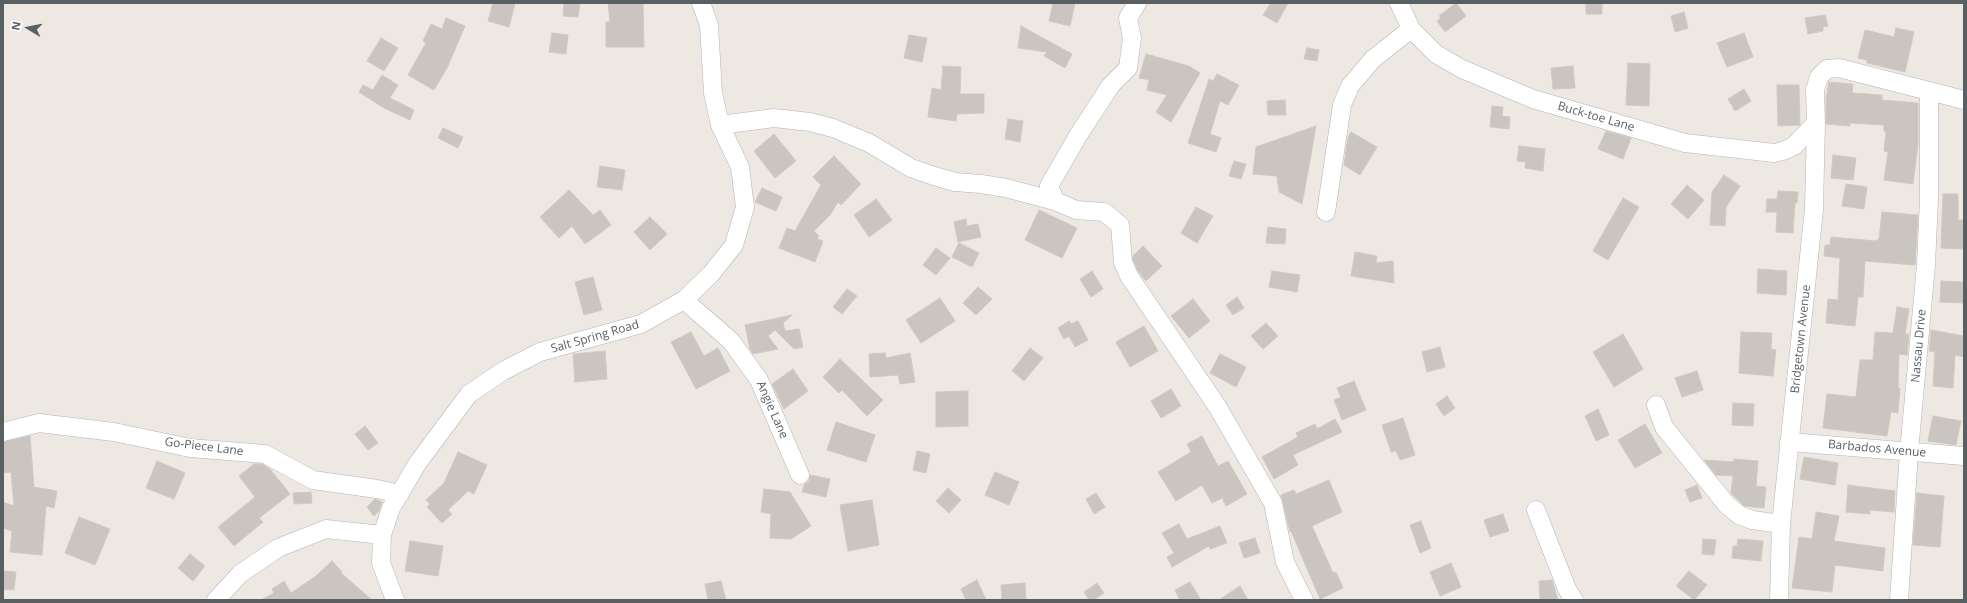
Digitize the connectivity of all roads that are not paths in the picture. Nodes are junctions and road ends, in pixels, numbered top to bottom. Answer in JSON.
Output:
{"nodes":[{"id":1,"x":701,"y":3,"type":"edge"},
{"id":2,"x":1137,"y":3,"type":"edge"},
{"id":3,"x":1399,"y":3,"type":"edge"},
{"id":4,"x":1411,"y":29,"type":"junction"},
{"id":5,"x":1929,"y":92,"type":"junction"},
{"id":6,"x":1964,"y":100,"type":"edge"},
{"id":7,"x":1816,"y":123,"type":"junction"},
{"id":8,"x":720,"y":125,"type":"junction"},
{"id":9,"x":1055,"y":201,"type":"junction"},
{"id":10,"x":1326,"y":212,"type":"dead end"},
{"id":11,"x":684,"y":300,"type":"junction"},
{"id":12,"x":1656,"y":405,"type":"dead end"},
{"id":13,"x":3,"y":432,"type":"edge"},
{"id":14,"x":1789,"y":442,"type":"junction"},
{"id":15,"x":1909,"y":452,"type":"junction"},
{"id":16,"x":1964,"y":456,"type":"edge"},
{"id":17,"x":800,"y":475,"type":"dead end"},
{"id":18,"x":400,"y":494,"type":"junction"},
{"id":19,"x":1536,"y":510,"type":"dead end"},
{"id":20,"x":1781,"y":524,"type":"junction"},
{"id":21,"x":382,"y":535,"type":"junction"},
{"id":22,"x":216,"y":600,"type":"edge"},
{"id":23,"x":395,"y":600,"type":"edge"},
{"id":24,"x":1304,"y":600,"type":"edge"},
{"id":25,"x":1574,"y":600,"type":"edge"},
{"id":26,"x":1779,"y":600,"type":"edge"},
{"id":27,"x":1899,"y":600,"type":"edge"}],
"edges":[{"from":1,"to":8,"type":"street","name":"Salt Spring Road"},
{"from":2,"to":9,"type":"street"},
{"from":3,"to":4,"type":"street","name":"Buck-toe Lane"},
{"from":4,"to":7,"type":"street","name":"Buck-toe Lane"},
{"from":4,"to":10,"type":"street"},
{"from":5,"to":6,"type":"street"},
{"from":5,"to":7,"type":"street","name":"Bridgetown Avenue"},
{"from":5,"to":15,"type":"street","name":"Nassau Drive"},
{"from":7,"to":14,"type":"street","name":"Bridgetown Avenue"},
{"from":8,"to":9,"type":"street"},
{"from":8,"to":11,"type":"street","name":"Salt Spring Road"},
{"from":9,"to":24,"type":"street"},
{"from":11,"to":17,"type":"street","name":"Angie Lane"},
{"from":11,"to":18,"type":"street","name":"Salt Spring Road"},
{"from":12,"to":20,"type":"street"},
{"from":13,"to":18,"type":"street","name":"Go-Piece Lane"},
{"from":14,"to":15,"type":"street","name":"Barbados Avenue"},
{"from":14,"to":20,"type":"street","name":"Bridgetown Avenue"},
{"from":15,"to":16,"type":"street","name":"Barbados Avenue"},
{"from":15,"to":27,"type":"street","name":"Nassau Drive"},
{"from":18,"to":21,"type":"street","name":"Salt Spring Road"},
{"from":19,"to":25,"type":"street"},
{"from":20,"to":26,"type":"street","name":"Bridgetown Avenue"},
{"from":21,"to":22,"type":"street"},
{"from":21,"to":23,"type":"street","name":"Salt Spring Road"}]}
